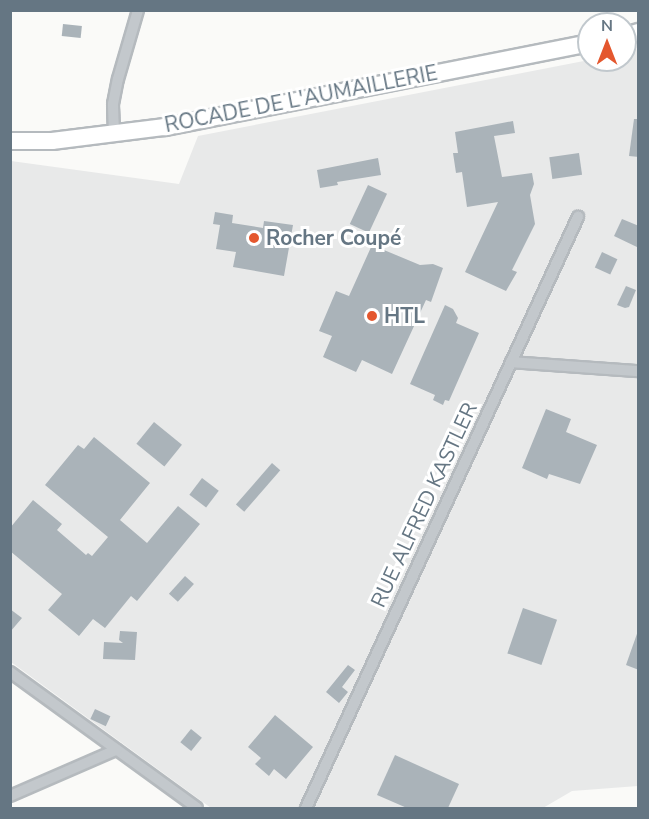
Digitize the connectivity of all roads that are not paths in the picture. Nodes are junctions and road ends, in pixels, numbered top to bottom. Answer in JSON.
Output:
{"nodes":[{"id":1,"x":138,"y":10,"type":"edge"},
{"id":2,"x":577,"y":45,"type":"edge"},
{"id":3,"x":114,"y":134,"type":"junction"},
{"id":4,"x":10,"y":141,"type":"edge"},
{"id":5,"x":578,"y":217,"type":"dead end"},
{"id":6,"x":511,"y":362,"type":"junction"},
{"id":7,"x":639,"y":371,"type":"edge"},
{"id":8,"x":10,"y":672,"type":"edge"},
{"id":9,"x":116,"y":750,"type":"junction"},
{"id":10,"x":10,"y":796,"type":"edge"},
{"id":11,"x":197,"y":808,"type":"edge"},
{"id":12,"x":306,"y":808,"type":"edge"}],
"edges":[{"from":1,"to":3,"type":"street"},
{"from":2,"to":3,"type":"main road","name":"ROCADE DE L'AUMAILLERIE"},
{"from":3,"to":4,"type":"main road","name":"ROCADE DE L'AUMAILLERIE"},
{"from":5,"to":6,"type":"street","name":"RUE ALFRED KASTLER"},
{"from":6,"to":7,"type":"street"},
{"from":6,"to":12,"type":"street","name":"RUE ALFRED KASTLER"},
{"from":8,"to":9,"type":"street"},
{"from":9,"to":10,"type":"street"},
{"from":9,"to":11,"type":"street"}]}
